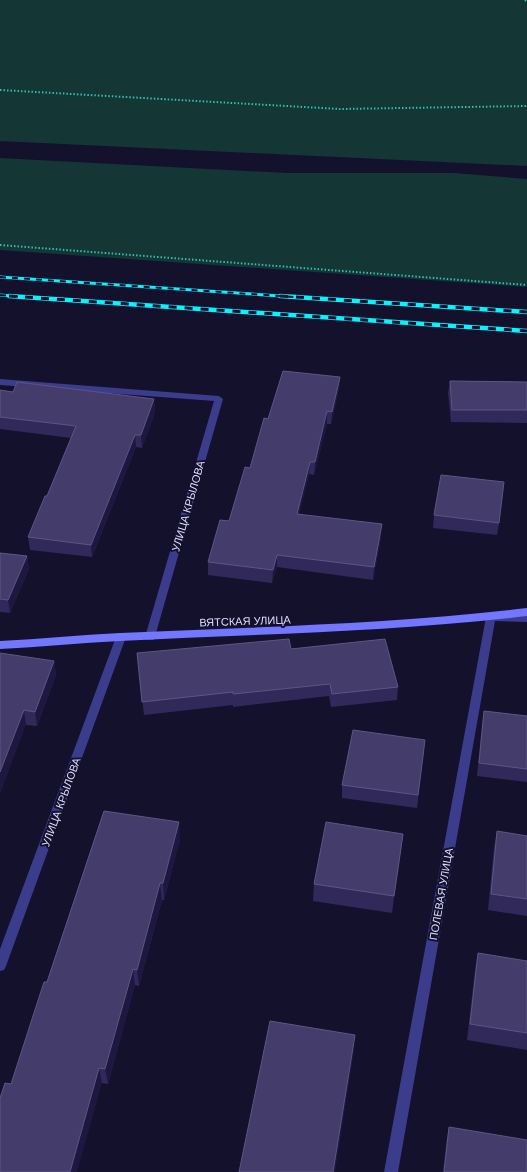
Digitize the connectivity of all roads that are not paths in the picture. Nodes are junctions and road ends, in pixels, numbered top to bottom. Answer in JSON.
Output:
{"nodes":[{"id":1,"x":0,"y":382,"type":"edge"},
{"id":2,"x":527,"y":612,"type":"edge"},
{"id":3,"x":491,"y":617,"type":"junction"},
{"id":4,"x":527,"y":618,"type":"edge"},
{"id":5,"x":121,"y":637,"type":"junction"},
{"id":6,"x":150,"y":637,"type":"junction"},
{"id":7,"x":0,"y":645,"type":"edge"},
{"id":8,"x":0,"y":966,"type":"edge"},
{"id":9,"x":391,"y":1172,"type":"edge"}],
"edges":[{"from":1,"to":6,"type":"street","name":"УЛИЦА КРЫЛОВА"},
{"from":2,"to":3,"type":"main road","name":"ВЯТСКАЯ УЛИЦА"},
{"from":3,"to":4,"type":"street"},
{"from":3,"to":6,"type":"main road","name":"ВЯТСКАЯ УЛИЦА"},
{"from":3,"to":9,"type":"street","name":"ПОЛЕВАЯ УЛИЦА"},
{"from":5,"to":6,"type":"main road","name":"ВЯТСКАЯ УЛИЦА"},
{"from":5,"to":7,"type":"main road","name":"ВЯТСКАЯ УЛИЦА"},
{"from":5,"to":8,"type":"street","name":"УЛИЦА КРЫЛОВА"}]}
